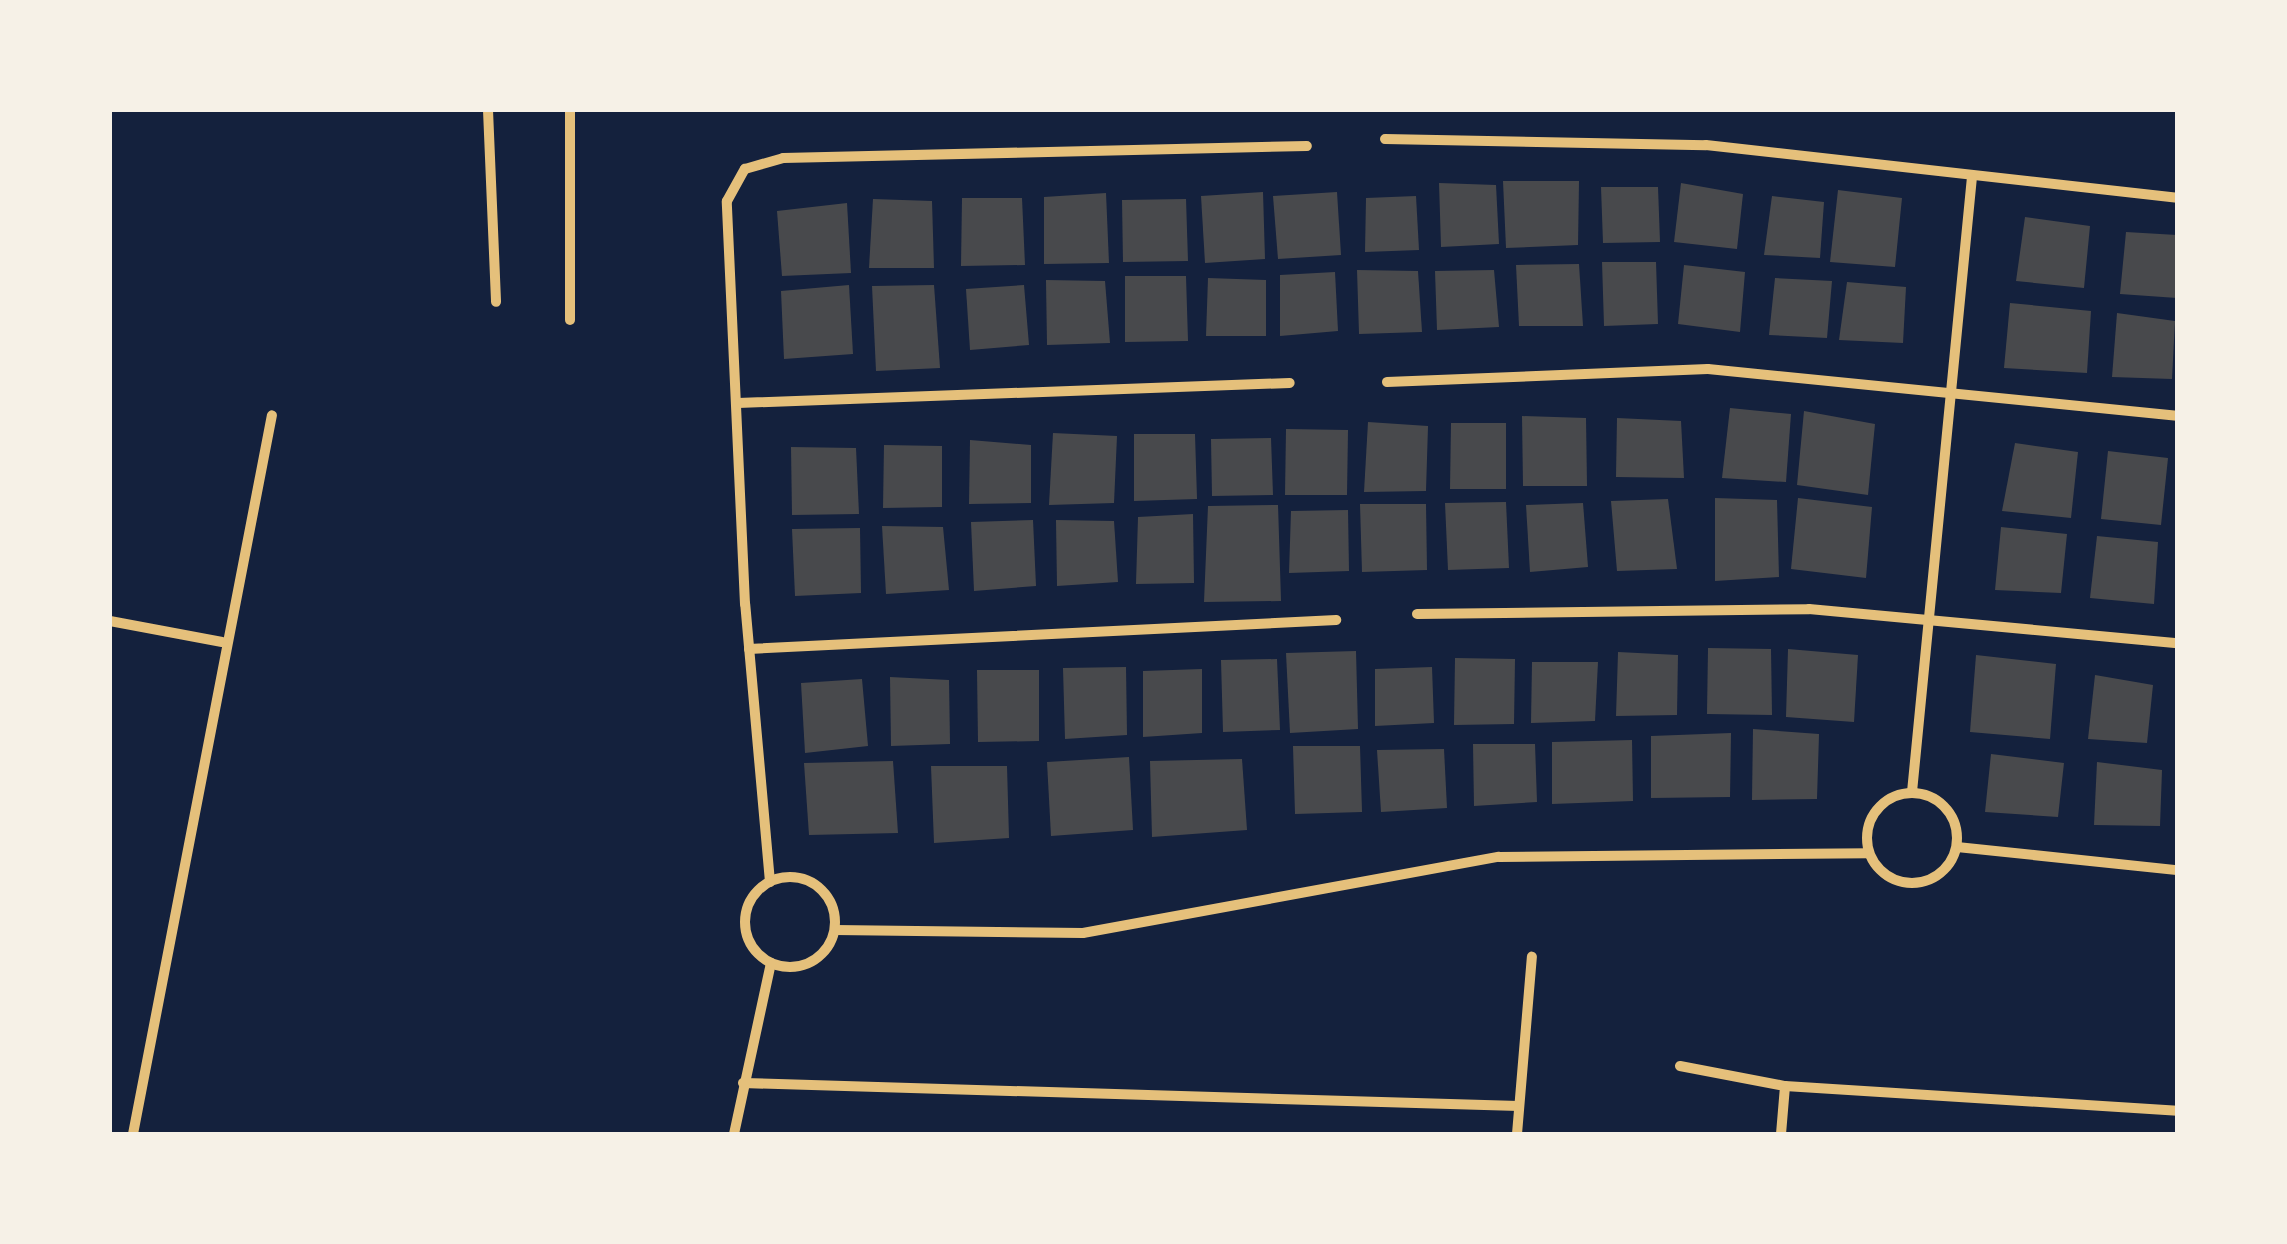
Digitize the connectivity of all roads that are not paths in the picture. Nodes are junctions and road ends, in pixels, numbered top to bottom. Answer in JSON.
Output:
{"nodes":[{"id":1,"x":488,"y":110,"type":"edge"},
{"id":2,"x":570,"y":110,"type":"edge"},
{"id":3,"x":1385,"y":138,"type":"dead end"},
{"id":4,"x":1307,"y":146,"type":"dead end"},
{"id":5,"x":1972,"y":177,"type":"junction"},
{"id":6,"x":2177,"y":198,"type":"edge"},
{"id":7,"x":496,"y":302,"type":"dead end"},
{"id":8,"x":570,"y":320,"type":"dead end"},
{"id":9,"x":1387,"y":382,"type":"dead end"},
{"id":10,"x":1290,"y":383,"type":"dead end"},
{"id":11,"x":1953,"y":394,"type":"junction"},
{"id":12,"x":738,"y":404,"type":"junction"},
{"id":13,"x":272,"y":415,"type":"dead end"},
{"id":14,"x":2177,"y":416,"type":"edge"},
{"id":15,"x":1417,"y":614,"type":"dead end"},
{"id":16,"x":1932,"y":618,"type":"junction"},
{"id":17,"x":1336,"y":620,"type":"dead end"},
{"id":18,"x":110,"y":621,"type":"edge"},
{"id":19,"x":222,"y":642,"type":"junction"},
{"id":20,"x":2177,"y":643,"type":"edge"},
{"id":21,"x":749,"y":649,"type":"junction"},
{"id":22,"x":1912,"y":792,"type":"junction"},
{"id":23,"x":1957,"y":846,"type":"junction"},
{"id":24,"x":1869,"y":853,"type":"junction"},
{"id":25,"x":2177,"y":870,"type":"edge"},
{"id":26,"x":770,"y":882,"type":"junction"},
{"id":27,"x":835,"y":930,"type":"junction"},
{"id":28,"x":1532,"y":957,"type":"dead end"},
{"id":29,"x":770,"y":963,"type":"junction"},
{"id":30,"x":1680,"y":1066,"type":"dead end"},
{"id":31,"x":742,"y":1083,"type":"junction"},
{"id":32,"x":1785,"y":1086,"type":"junction"},
{"id":33,"x":1519,"y":1106,"type":"junction"},
{"id":34,"x":2177,"y":1111,"type":"edge"},
{"id":35,"x":133,"y":1134,"type":"edge"},
{"id":36,"x":734,"y":1134,"type":"edge"},
{"id":37,"x":1516,"y":1134,"type":"edge"},
{"id":38,"x":1781,"y":1134,"type":"edge"}],
"edges":[{"from":1,"to":7,"type":"street"},
{"from":2,"to":8,"type":"street"},
{"from":3,"to":5,"type":"street"},
{"from":4,"to":12,"type":"street"},
{"from":5,"to":6,"type":"street"},
{"from":5,"to":11,"type":"street"},
{"from":9,"to":11,"type":"street"},
{"from":10,"to":12,"type":"street"},
{"from":11,"to":14,"type":"street"},
{"from":11,"to":16,"type":"street"},
{"from":12,"to":21,"type":"street"},
{"from":13,"to":19,"type":"street"},
{"from":15,"to":16,"type":"street"},
{"from":16,"to":20,"type":"street"},
{"from":16,"to":22,"type":"street"},
{"from":17,"to":21,"type":"street"},
{"from":18,"to":19,"type":"street"},
{"from":19,"to":35,"type":"street"},
{"from":21,"to":26,"type":"street"},
{"from":22,"to":23,"type":"street"},
{"from":22,"to":24,"type":"street"},
{"from":23,"to":24,"type":"street"},
{"from":23,"to":25,"type":"street"},
{"from":24,"to":27,"type":"street"},
{"from":26,"to":27,"type":"street"},
{"from":26,"to":29,"type":"street"},
{"from":27,"to":29,"type":"street"},
{"from":28,"to":33,"type":"street"},
{"from":29,"to":31,"type":"street"},
{"from":30,"to":32,"type":"street"},
{"from":31,"to":33,"type":"street"},
{"from":31,"to":36,"type":"street"},
{"from":32,"to":34,"type":"street"},
{"from":32,"to":38,"type":"street"},
{"from":33,"to":37,"type":"street"}]}
